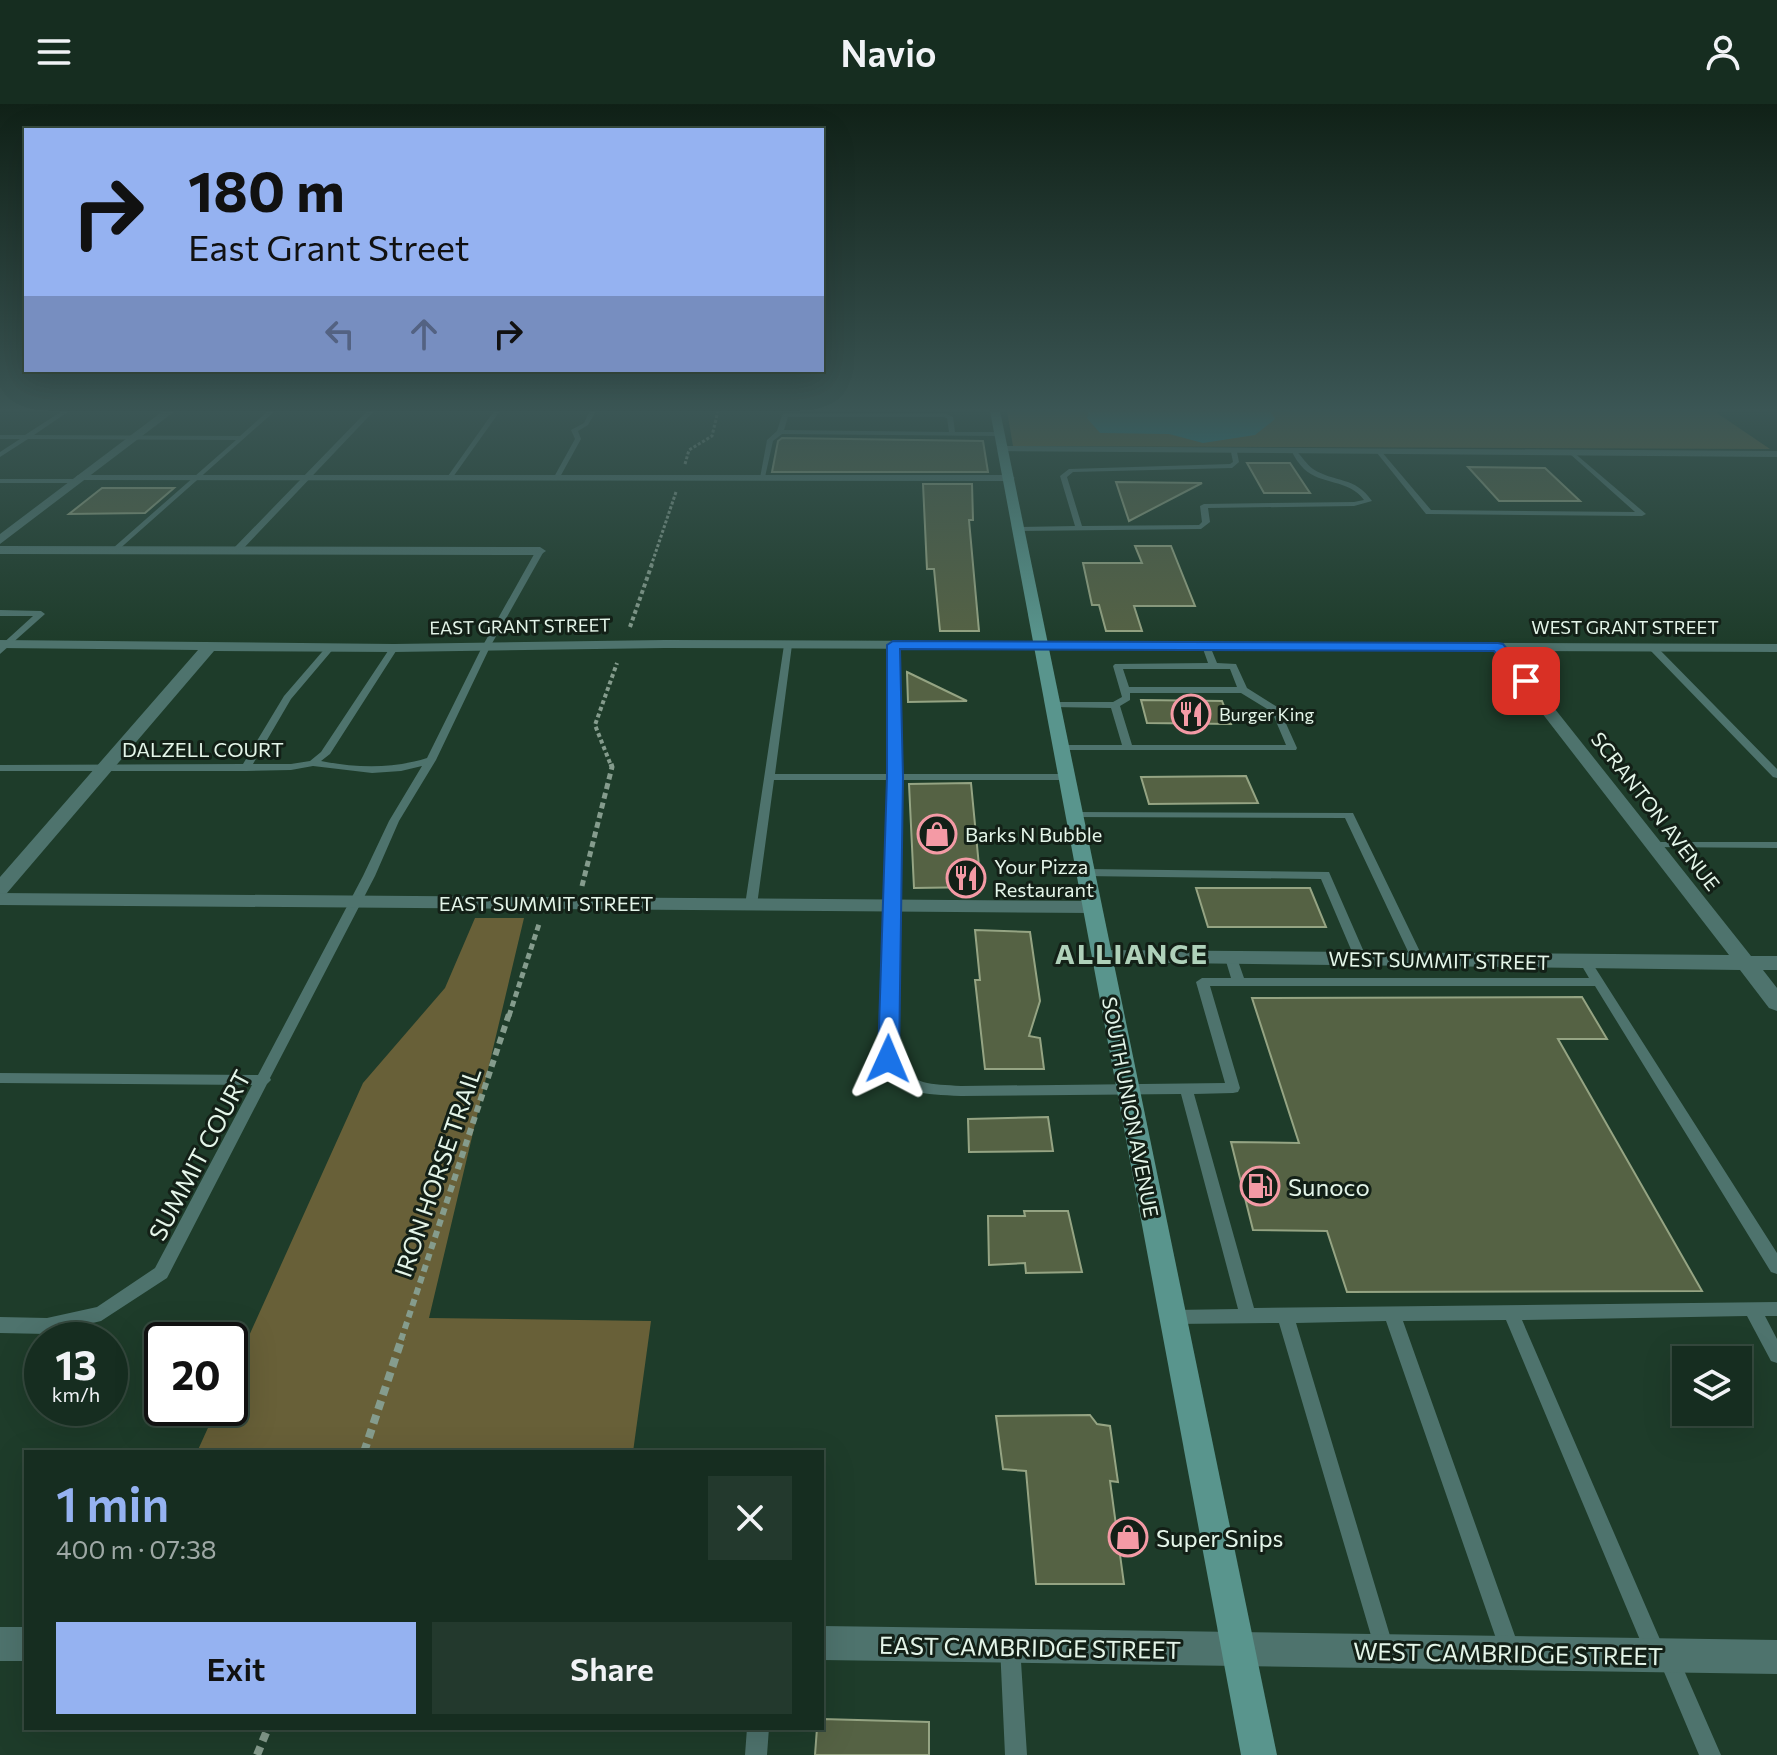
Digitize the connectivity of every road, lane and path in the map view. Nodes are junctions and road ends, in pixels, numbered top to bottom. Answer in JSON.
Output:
{"nodes":[{"id":1,"x":68,"y":488,"type":"edge"},
{"id":2,"x":186,"y":488,"type":"edge"},
{"id":3,"x":296,"y":488,"type":"edge"},
{"id":4,"x":677,"y":488,"type":"edge"},
{"id":5,"x":1011,"y":488,"type":"edge"},
{"id":6,"x":1067,"y":488,"type":"edge"},
{"id":7,"x":1356,"y":488,"type":"edge"},
{"id":8,"x":1409,"y":488,"type":"edge"},
{"id":9,"x":1612,"y":488,"type":"edge"},
{"id":10,"x":1079,"y":528,"type":"junction"},
{"id":11,"x":1019,"y":529,"type":"junction"},
{"id":12,"x":0,"y":540,"type":"edge"},
{"id":13,"x":0,"y":550,"type":"edge"},
{"id":14,"x":116,"y":550,"type":"junction"},
{"id":15,"x":237,"y":550,"type":"junction"},
{"id":16,"x":540,"y":551,"type":"joint"},
{"id":17,"x":0,"y":613,"type":"edge"},
{"id":18,"x":624,"y":645,"type":"junction"},
{"id":19,"x":788,"y":645,"type":"junction"},
{"id":20,"x":893,"y":645,"type":"junction"},
{"id":21,"x":1041,"y":645,"type":"junction"},
{"id":22,"x":3,"y":646,"type":"edge"},
{"id":23,"x":210,"y":646,"type":"junction"},
{"id":24,"x":1206,"y":646,"type":"junction"},
{"id":25,"x":331,"y":647,"type":"junction"},
{"id":26,"x":486,"y":647,"type":"junction"},
{"id":27,"x":1498,"y":647,"type":"junction"},
{"id":28,"x":1652,"y":647,"type":"junction"},
{"id":29,"x":394,"y":648,"type":"junction"},
{"id":30,"x":1777,"y":648,"type":"edge"},
{"id":31,"x":1214,"y":666,"type":"junction"},
{"id":32,"x":1125,"y":690,"type":"junction"},
{"id":33,"x":1243,"y":690,"type":"junction"},
{"id":34,"x":1052,"y":704,"type":"junction"},
{"id":35,"x":1115,"y":705,"type":"junction"},
{"id":36,"x":1061,"y":748,"type":"junction"},
{"id":37,"x":1128,"y":748,"type":"junction"},
{"id":38,"x":431,"y":760,"type":"junction"},
{"id":39,"x":313,"y":763,"type":"junction"},
{"id":40,"x":0,"y":768,"type":"edge"},
{"id":41,"x":104,"y":768,"type":"junction"},
{"id":42,"x":246,"y":768,"type":"junction"},
{"id":43,"x":1777,"y":775,"type":"edge"},
{"id":44,"x":769,"y":777,"type":"junction"},
{"id":45,"x":895,"y":777,"type":"junction"},
{"id":46,"x":1066,"y":777,"type":"junction"},
{"id":47,"x":1074,"y":815,"type":"junction"},
{"id":48,"x":1654,"y":845,"type":"junction"},
{"id":49,"x":1777,"y":845,"type":"edge"},
{"id":50,"x":1086,"y":873,"type":"junction"},
{"id":51,"x":0,"y":889,"type":"edge"},
{"id":52,"x":0,"y":899,"type":"edge"},
{"id":53,"x":354,"y":901,"type":"junction"},
{"id":54,"x":577,"y":903,"type":"junction"},
{"id":55,"x":545,"y":904,"type":"junction"},
{"id":56,"x":751,"y":905,"type":"junction"},
{"id":57,"x":891,"y":906,"type":"junction"},
{"id":58,"x":1092,"y":907,"type":"junction"},
{"id":59,"x":1102,"y":957,"type":"junction"},
{"id":60,"x":1231,"y":958,"type":"junction"},
{"id":61,"x":1361,"y":959,"type":"junction"},
{"id":62,"x":1418,"y":960,"type":"junction"},
{"id":63,"x":1585,"y":961,"type":"junction"},
{"id":64,"x":1745,"y":963,"type":"junction"},
{"id":65,"x":1777,"y":963,"type":"edge"},
{"id":66,"x":1239,"y":982,"type":"junction"},
{"id":67,"x":1599,"y":982,"type":"junction"},
{"id":68,"x":1777,"y":1003,"type":"edge"},
{"id":69,"x":0,"y":1078,"type":"edge"},
{"id":70,"x":264,"y":1080,"type":"junction"},
{"id":71,"x":1186,"y":1088,"type":"junction"},
{"id":72,"x":1128,"y":1090,"type":"junction"},
{"id":73,"x":1777,"y":1267,"type":"edge"},
{"id":74,"x":1752,"y":1309,"type":"junction"},
{"id":75,"x":1777,"y":1309,"type":"edge"},
{"id":76,"x":1511,"y":1312,"type":"junction"},
{"id":77,"x":1392,"y":1314,"type":"junction"},
{"id":78,"x":1285,"y":1315,"type":"junction"},
{"id":79,"x":1248,"y":1316,"type":"junction"},
{"id":80,"x":1173,"y":1317,"type":"junction"},
{"id":81,"x":0,"y":1325,"type":"edge"},
{"id":82,"x":1777,"y":1355,"type":"edge"},
{"id":83,"x":365,"y":1450,"type":"edge"},
{"id":84,"x":824,"y":1643,"type":"edge"},
{"id":85,"x":0,"y":1644,"type":"edge"},
{"id":86,"x":24,"y":1644,"type":"edge"},
{"id":87,"x":1010,"y":1646,"type":"junction"},
{"id":88,"x":1238,"y":1650,"type":"junction"},
{"id":89,"x":1385,"y":1652,"type":"junction"},
{"id":90,"x":1511,"y":1653,"type":"junction"},
{"id":91,"x":1662,"y":1655,"type":"junction"},
{"id":92,"x":1777,"y":1657,"type":"edge"},
{"id":93,"x":267,"y":1730,"type":"edge"},
{"id":94,"x":758,"y":1730,"type":"edge"},
{"id":95,"x":257,"y":1755,"type":"edge"},
{"id":96,"x":756,"y":1755,"type":"edge"},
{"id":97,"x":1016,"y":1755,"type":"edge"},
{"id":98,"x":1259,"y":1755,"type":"edge"},
{"id":99,"x":1710,"y":1755,"type":"edge"}],
"edges":[{"from":1,"to":12,"type":"street"},
{"from":2,"to":14,"type":"lane"},
{"from":3,"to":15,"type":"lane"},
{"from":4,"to":18,"type":"path"},
{"from":5,"to":11,"type":"main road","name":"SOUTH UNION AVENUE"},
{"from":6,"to":10,"type":"lane"},
{"from":7,"to":10,"type":"lane"},
{"from":8,"to":9,"type":"lane"},
{"from":10,"to":11,"type":"lane"},
{"from":11,"to":21,"type":"main road","name":"SOUTH UNION AVENUE"},
{"from":13,"to":14,"type":"street"},
{"from":14,"to":15,"type":"street"},
{"from":15,"to":16,"type":"street"},
{"from":16,"to":26,"type":"lane","name":"SUMMIT COURT"},
{"from":17,"to":22,"type":"lane"},
{"from":18,"to":19,"type":"street","name":"EAST GRANT STREET"},
{"from":18,"to":26,"type":"street","name":"EAST GRANT STREET"},
{"from":18,"to":54,"type":"path"},
{"from":19,"to":20,"type":"street","name":"EAST GRANT STREET"},
{"from":19,"to":44,"type":"lane"},
{"from":20,"to":21,"type":"street","name":"EAST GRANT STREET"},
{"from":20,"to":45,"type":"lane"},
{"from":21,"to":24,"type":"street","name":"WEST GRANT STREET"},
{"from":21,"to":34,"type":"main road","name":"SOUTH UNION AVENUE"},
{"from":22,"to":23,"type":"street","name":"EAST GRANT STREET"},
{"from":23,"to":25,"type":"street","name":"EAST GRANT STREET"},
{"from":23,"to":41,"type":"street"},
{"from":24,"to":27,"type":"street","name":"WEST GRANT STREET"},
{"from":24,"to":31,"type":"lane"},
{"from":25,"to":29,"type":"street","name":"EAST GRANT STREET"},
{"from":25,"to":42,"type":"lane"},
{"from":26,"to":29,"type":"street","name":"EAST GRANT STREET"},
{"from":26,"to":38,"type":"lane","name":"SUMMIT COURT"},
{"from":27,"to":28,"type":"street","name":"WEST GRANT STREET"},
{"from":27,"to":48,"type":"street","name":"SCRANTON AVENUE"},
{"from":28,"to":30,"type":"street","name":"WEST GRANT STREET"},
{"from":28,"to":43,"type":"lane"},
{"from":29,"to":39,"type":"lane","name":"DALZELL COURT"},
{"from":31,"to":32,"type":"lane"},
{"from":31,"to":33,"type":"lane"},
{"from":32,"to":33,"type":"lane"},
{"from":32,"to":35,"type":"lane"},
{"from":33,"to":37,"type":"lane"},
{"from":34,"to":35,"type":"lane"},
{"from":34,"to":36,"type":"main road","name":"SOUTH UNION AVENUE"},
{"from":35,"to":37,"type":"lane"},
{"from":36,"to":37,"type":"lane"},
{"from":36,"to":46,"type":"main road","name":"SOUTH UNION AVENUE"},
{"from":38,"to":39,"type":"lane"},
{"from":38,"to":53,"type":"lane","name":"SUMMIT COURT"},
{"from":39,"to":42,"type":"lane","name":"DALZELL COURT"},
{"from":40,"to":41,"type":"lane","name":"DALZELL COURT"},
{"from":41,"to":42,"type":"lane","name":"DALZELL COURT"},
{"from":41,"to":51,"type":"street"},
{"from":44,"to":45,"type":"lane"},
{"from":44,"to":56,"type":"lane"},
{"from":45,"to":46,"type":"lane"},
{"from":45,"to":57,"type":"lane"},
{"from":46,"to":47,"type":"main road","name":"SOUTH UNION AVENUE"},
{"from":47,"to":50,"type":"main road","name":"SOUTH UNION AVENUE"},
{"from":47,"to":62,"type":"lane"},
{"from":48,"to":49,"type":"lane"},
{"from":48,"to":64,"type":"street","name":"SCRANTON AVENUE"},
{"from":50,"to":58,"type":"main road","name":"SOUTH UNION AVENUE"},
{"from":50,"to":61,"type":"lane"},
{"from":52,"to":53,"type":"street","name":"EAST SUMMIT STREET"},
{"from":53,"to":55,"type":"street","name":"EAST SUMMIT STREET"},
{"from":53,"to":70,"type":"lane","name":"SUMMIT COURT"},
{"from":54,"to":55,"type":"street","name":"EAST SUMMIT STREET"},
{"from":54,"to":56,"type":"street","name":"EAST SUMMIT STREET"},
{"from":55,"to":83,"type":"path","name":"IRON HORSE TRAIL"},
{"from":56,"to":57,"type":"street","name":"EAST SUMMIT STREET"},
{"from":57,"to":58,"type":"street","name":"EAST SUMMIT STREET"},
{"from":57,"to":72,"type":"lane"},
{"from":58,"to":59,"type":"main road","name":"SOUTH UNION AVENUE"},
{"from":59,"to":60,"type":"street","name":"WEST SUMMIT STREET"},
{"from":59,"to":72,"type":"main road","name":"SOUTH UNION AVENUE"},
{"from":60,"to":61,"type":"street","name":"WEST SUMMIT STREET"},
{"from":60,"to":66,"type":"lane"},
{"from":61,"to":62,"type":"street","name":"WEST SUMMIT STREET"},
{"from":62,"to":63,"type":"street","name":"WEST SUMMIT STREET"},
{"from":63,"to":64,"type":"street","name":"WEST SUMMIT STREET"},
{"from":63,"to":67,"type":"lane"},
{"from":64,"to":65,"type":"street","name":"WEST SUMMIT STREET"},
{"from":64,"to":68,"type":"street","name":"SCRANTON AVENUE"},
{"from":66,"to":67,"type":"lane"},
{"from":66,"to":71,"type":"lane"},
{"from":67,"to":73,"type":"lane"},
{"from":69,"to":70,"type":"lane"},
{"from":70,"to":81,"type":"lane","name":"SUMMIT COURT"},
{"from":71,"to":72,"type":"lane"},
{"from":71,"to":79,"type":"lane"},
{"from":72,"to":80,"type":"main road","name":"SOUTH UNION AVENUE"},
{"from":74,"to":75,"type":"lane"},
{"from":74,"to":76,"type":"lane"},
{"from":74,"to":82,"type":"lane"},
{"from":76,"to":77,"type":"lane"},
{"from":76,"to":91,"type":"lane"},
{"from":77,"to":78,"type":"lane"},
{"from":77,"to":90,"type":"lane"},
{"from":78,"to":79,"type":"lane"},
{"from":78,"to":89,"type":"lane"},
{"from":79,"to":80,"type":"lane"},
{"from":80,"to":88,"type":"main road","name":"SOUTH UNION AVENUE"},
{"from":84,"to":87,"type":"street","name":"EAST CAMBRIDGE STREET"},
{"from":85,"to":86,"type":"street"},
{"from":87,"to":88,"type":"street","name":"EAST CAMBRIDGE STREET"},
{"from":87,"to":97,"type":"lane"},
{"from":88,"to":89,"type":"street","name":"WEST CAMBRIDGE STREET"},
{"from":88,"to":98,"type":"main road","name":"SOUTH UNION AVENUE"},
{"from":89,"to":90,"type":"street","name":"WEST CAMBRIDGE STREET"},
{"from":90,"to":91,"type":"street","name":"WEST CAMBRIDGE STREET"},
{"from":91,"to":92,"type":"street","name":"WEST CAMBRIDGE STREET"},
{"from":91,"to":99,"type":"lane"},
{"from":93,"to":95,"type":"path"},
{"from":94,"to":96,"type":"lane"}]}
